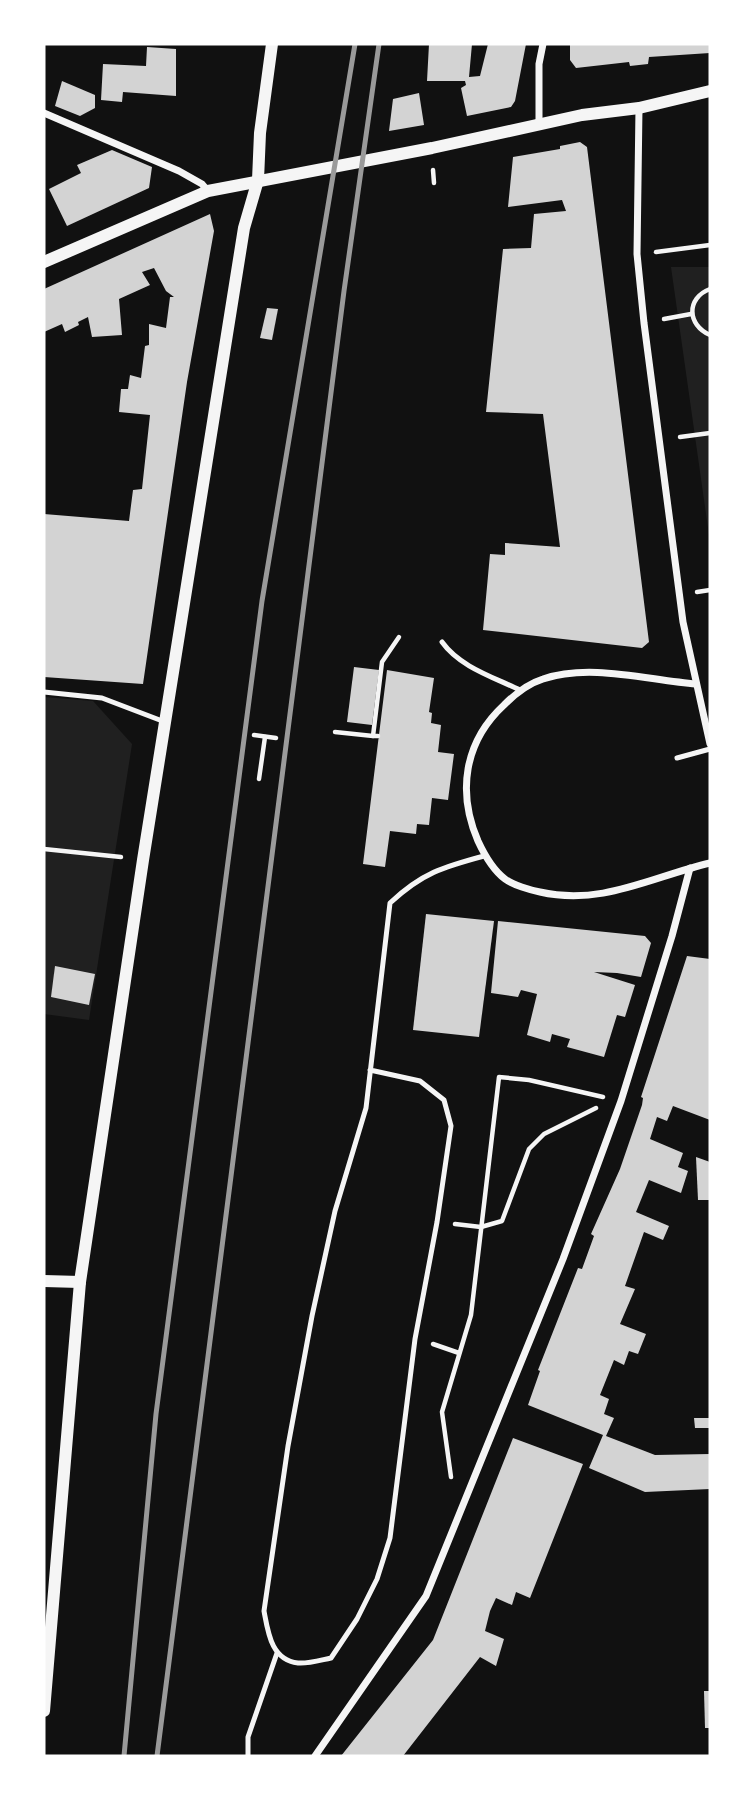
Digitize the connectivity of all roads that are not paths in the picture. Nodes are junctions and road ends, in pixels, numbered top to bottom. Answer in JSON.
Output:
{"nodes":[{"id":1,"x":272,"y":44,"type":"edge"},
{"id":2,"x":543,"y":44,"type":"edge"},
{"id":3,"x":710,"y":91,"type":"edge"},
{"id":4,"x":639,"y":108,"type":"junction"},
{"id":5,"x":44,"y":113,"type":"edge"},
{"id":6,"x":539,"y":124,"type":"junction"},
{"id":7,"x":258,"y":180,"type":"junction"},
{"id":8,"x":208,"y":191,"type":"junction"},
{"id":9,"x":44,"y":262,"type":"edge"},
{"id":10,"x":442,"y":642,"type":"dead end"},
{"id":11,"x":696,"y":684,"type":"junction"},
{"id":12,"x":520,"y":690,"type":"junction"},
{"id":13,"x":44,"y":692,"type":"edge"},
{"id":14,"x":165,"y":722,"type":"junction"},
{"id":15,"x":710,"y":747,"type":"edge"},
{"id":16,"x":677,"y":758,"type":"dead end"},
{"id":17,"x":484,"y":856,"type":"junction"},
{"id":18,"x":710,"y":863,"type":"edge"},
{"id":19,"x":690,"y":868,"type":"junction"},
{"id":20,"x":370,"y":1070,"type":"junction"},
{"id":21,"x":44,"y":1281,"type":"edge"},
{"id":22,"x":80,"y":1282,"type":"junction"},
{"id":23,"x":277,"y":1653,"type":"junction"},
{"id":24,"x":44,"y":1711,"type":"edge"},
{"id":25,"x":248,"y":1756,"type":"edge"},
{"id":26,"x":315,"y":1756,"type":"edge"}],
"edges":[{"from":1,"to":7,"type":"street"},
{"from":2,"to":6,"type":"street"},
{"from":3,"to":4,"type":"street"},
{"from":4,"to":6,"type":"street"},
{"from":4,"to":11,"type":"street"},
{"from":5,"to":8,"type":"street"},
{"from":6,"to":7,"type":"street"},
{"from":7,"to":8,"type":"street"},
{"from":7,"to":14,"type":"street"},
{"from":8,"to":9,"type":"street"},
{"from":10,"to":12,"type":"lane"},
{"from":11,"to":12,"type":"street"},
{"from":11,"to":15,"type":"street"},
{"from":12,"to":17,"type":"street"},
{"from":13,"to":14,"type":"lane"},
{"from":14,"to":22,"type":"street"},
{"from":15,"to":16,"type":"lane"},
{"from":17,"to":19,"type":"street"},
{"from":17,"to":20,"type":"lane"},
{"from":18,"to":19,"type":"street"},
{"from":19,"to":26,"type":"street"},
{"from":20,"to":23,"type":"lane"},
{"from":20,"to":23,"type":"lane"},
{"from":21,"to":22,"type":"street"},
{"from":22,"to":24,"type":"street"},
{"from":23,"to":25,"type":"lane"}]}
